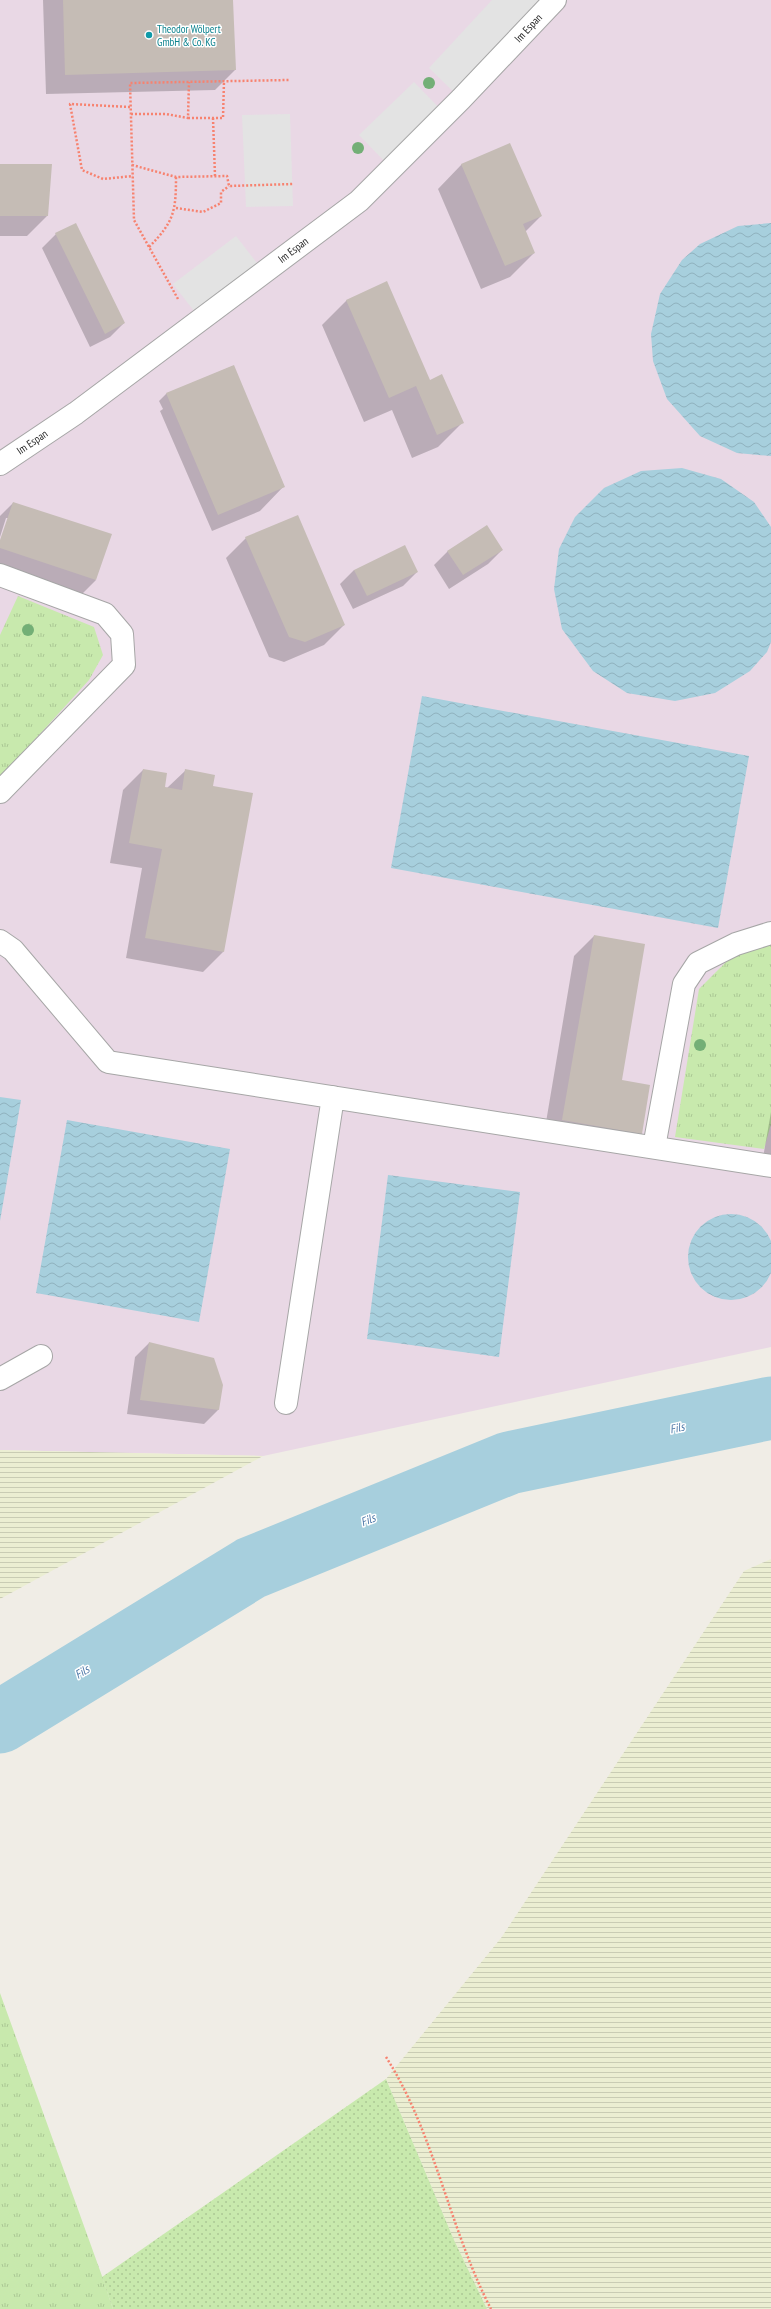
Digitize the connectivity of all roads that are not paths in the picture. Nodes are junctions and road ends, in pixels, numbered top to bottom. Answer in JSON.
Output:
{"nodes":[{"id":1,"x":554,"y":0,"type":"edge"},
{"id":2,"x":0,"y":464,"type":"edge"},
{"id":3,"x":0,"y":575,"type":"edge"},
{"id":4,"x":0,"y":792,"type":"edge"},
{"id":5,"x":771,"y":933,"type":"edge"},
{"id":6,"x":4,"y":950,"type":"edge"},
{"id":7,"x":334,"y":1097,"type":"junction"},
{"id":8,"x":654,"y":1147,"type":"junction"},
{"id":9,"x":771,"y":1166,"type":"edge"},
{"id":10,"x":41,"y":1356,"type":"dead end"},
{"id":11,"x":0,"y":1379,"type":"edge"},
{"id":12,"x":286,"y":1403,"type":"dead end"}],
"edges":[{"from":1,"to":2,"type":"street","name":"Im Espan"},
{"from":3,"to":4,"type":"street"},
{"from":5,"to":8,"type":"street"},
{"from":6,"to":7,"type":"street"},
{"from":7,"to":8,"type":"street"},
{"from":7,"to":12,"type":"street"},
{"from":8,"to":9,"type":"street"},
{"from":10,"to":11,"type":"street"}]}
